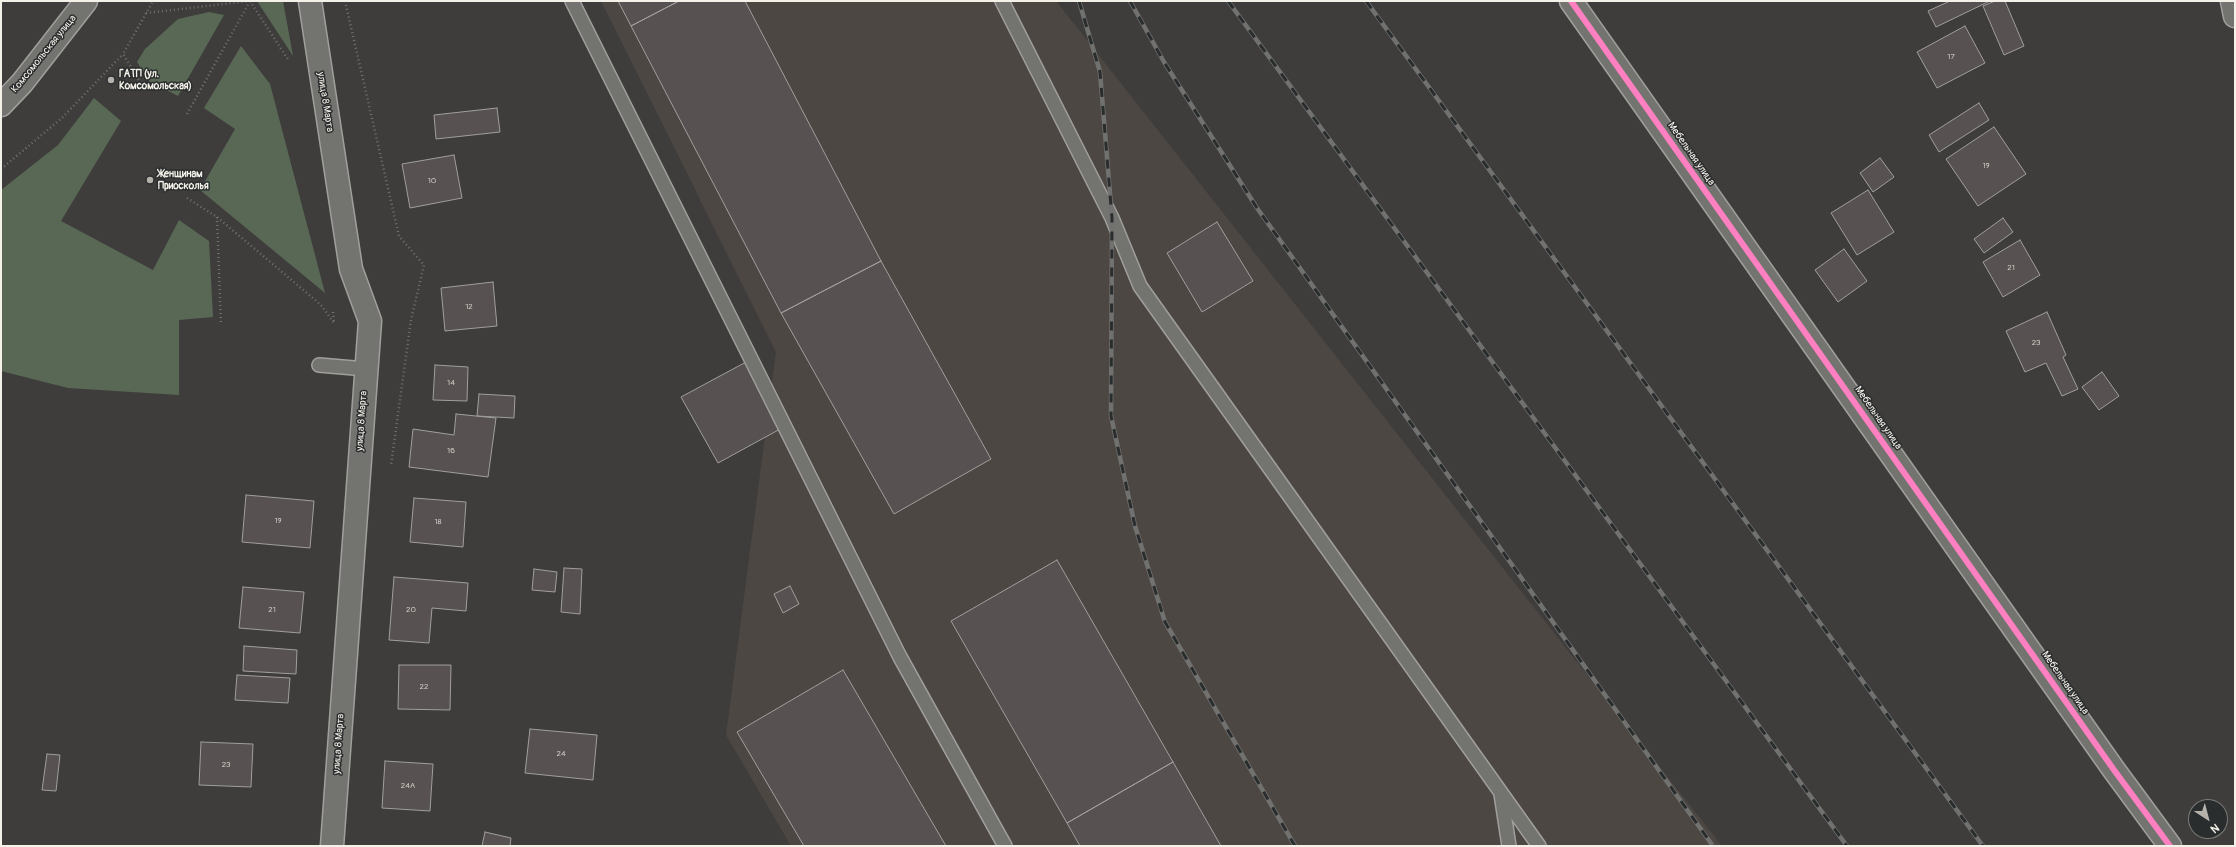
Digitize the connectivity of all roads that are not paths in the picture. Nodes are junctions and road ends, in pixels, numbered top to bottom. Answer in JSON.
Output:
{"nodes":[{"id":1,"x":86,"y":1,"type":"edge"},
{"id":2,"x":310,"y":1,"type":"edge"},
{"id":3,"x":572,"y":1,"type":"edge"},
{"id":4,"x":1002,"y":1,"type":"edge"},
{"id":5,"x":1571,"y":1,"type":"edge"},
{"id":6,"x":2232,"y":1,"type":"edge"},
{"id":7,"x":2235,"y":16,"type":"edge"},
{"id":8,"x":1,"y":105,"type":"edge"},
{"id":9,"x":319,"y":365,"type":"dead end"},
{"id":10,"x":366,"y":369,"type":"junction"},
{"id":11,"x":1500,"y":791,"type":"junction"},
{"id":12,"x":332,"y":846,"type":"edge"},
{"id":13,"x":1006,"y":846,"type":"edge"},
{"id":14,"x":1509,"y":846,"type":"edge"},
{"id":15,"x":1539,"y":846,"type":"edge"},
{"id":16,"x":2170,"y":846,"type":"edge"}],
"edges":[{"from":1,"to":8,"type":"street","name":"Комсомольская улица"},
{"from":2,"to":10,"type":"street","name":"улица 8 Марта"},
{"from":3,"to":13,"type":"lane"},
{"from":4,"to":11,"type":"lane"},
{"from":5,"to":16,"type":"street","name":"Мебельная улица"},
{"from":6,"to":7,"type":"street"},
{"from":9,"to":10,"type":"lane"},
{"from":10,"to":12,"type":"street","name":"улица 8 Марта"},
{"from":11,"to":14,"type":"lane"},
{"from":11,"to":15,"type":"lane"}]}
